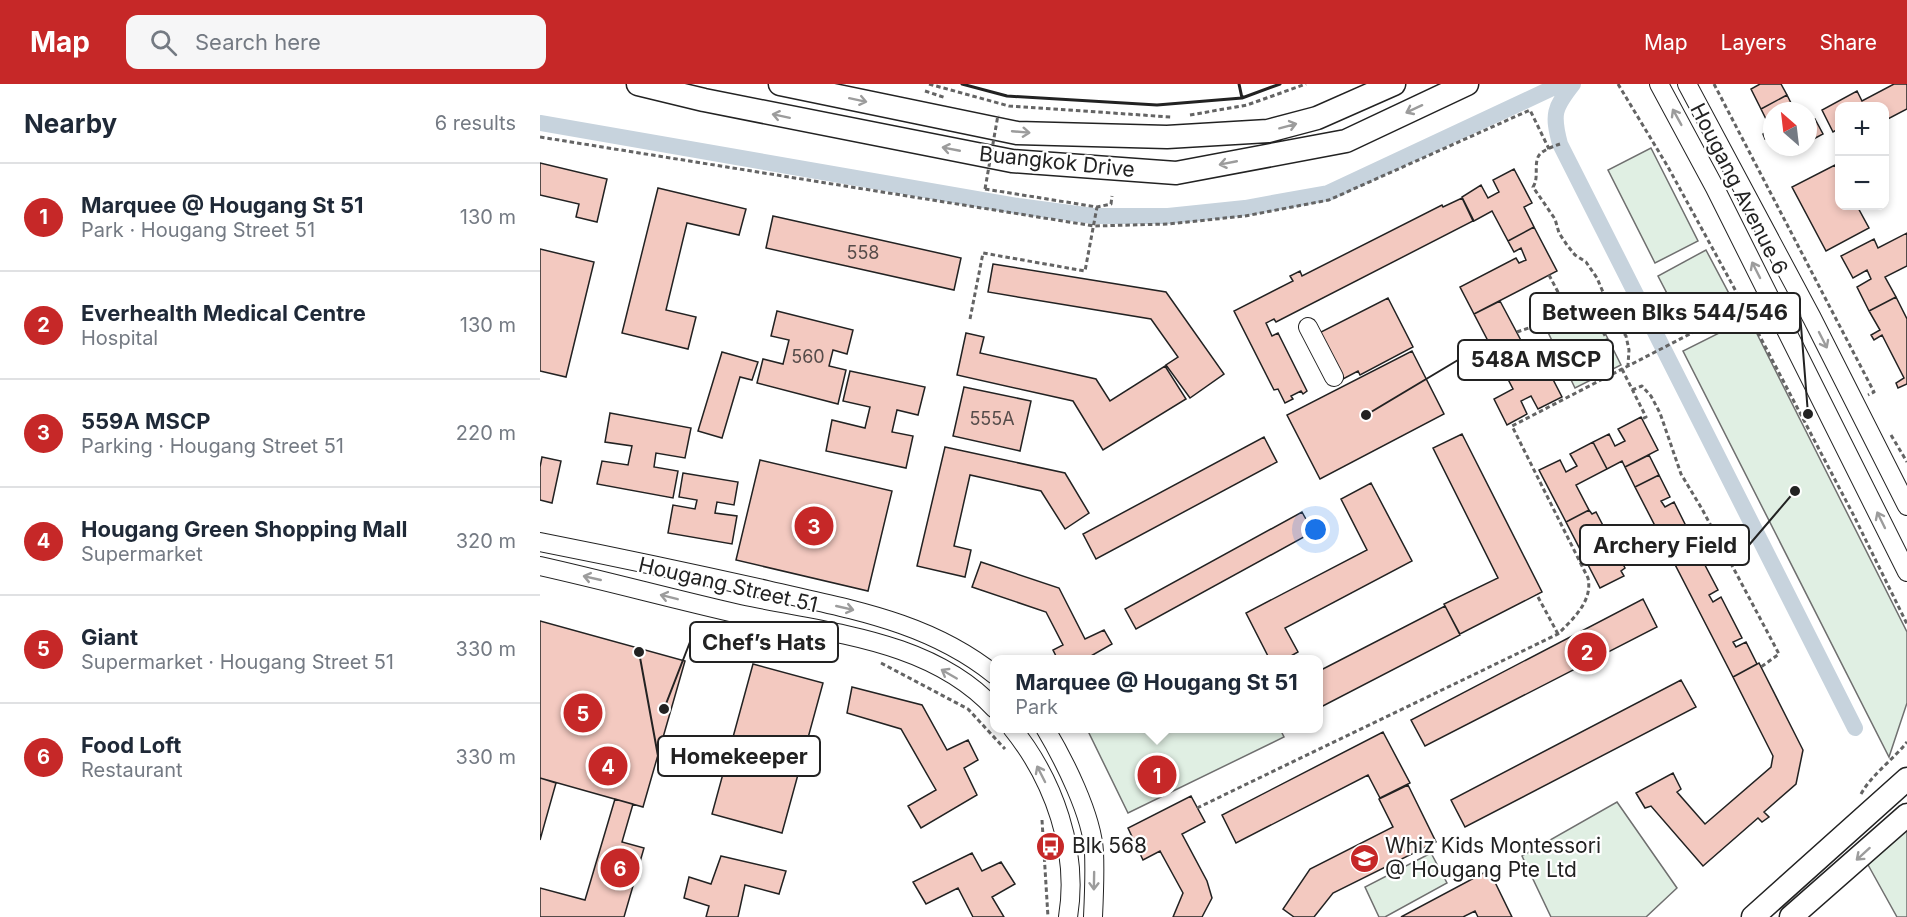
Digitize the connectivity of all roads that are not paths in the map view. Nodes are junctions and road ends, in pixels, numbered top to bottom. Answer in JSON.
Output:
{"nodes":[{"id":1,"x":638,"y":84,"type":"edge"},
{"id":2,"x":780,"y":84,"type":"edge"},
{"id":3,"x":1394,"y":84,"type":"edge"},
{"id":4,"x":1467,"y":84,"type":"edge"},
{"id":5,"x":1659,"y":84,"type":"edge"},
{"id":6,"x":1687,"y":84,"type":"edge"},
{"id":7,"x":1308,"y":327,"type":"dead end"},
{"id":8,"x":1334,"y":377,"type":"dead end"},
{"id":9,"x":1907,"y":506,"type":"edge"},
{"id":10,"x":540,"y":542,"type":"edge"},
{"id":11,"x":540,"y":566,"type":"edge"},
{"id":12,"x":1907,"y":572,"type":"edge"},
{"id":13,"x":990,"y":671,"type":"edge"},
{"id":14,"x":990,"y":706,"type":"edge"},
{"id":15,"x":1015,"y":733,"type":"edge"},
{"id":16,"x":1047,"y":733,"type":"edge"},
{"id":17,"x":1907,"y":779,"type":"edge"},
{"id":18,"x":1907,"y":815,"type":"edge"},
{"id":19,"x":1068,"y":917,"type":"edge"},
{"id":20,"x":1093,"y":917,"type":"edge"},
{"id":21,"x":1753,"y":917,"type":"edge"},
{"id":22,"x":1791,"y":917,"type":"edge"}],
"edges":[{"from":4,"to":1,"type":"main road","name":"Buangkok Drive","one_way":true},
{"from":2,"to":3,"type":"main road","name":"Buangkok Drive","one_way":true},
{"from":12,"to":5,"type":"street","name":"Hougang Avenue 6","one_way":true},
{"from":6,"to":9,"type":"street","name":"Hougang Avenue 6","one_way":true},
{"from":7,"to":8,"type":"street"},
{"from":10,"to":13,"type":"street","name":"Hougang Street 51","one_way":true},
{"from":14,"to":11,"type":"street","name":"Hougang Street 51","one_way":true},
{"from":19,"to":15,"type":"street","one_way":true},
{"from":16,"to":20,"type":"street","one_way":true},
{"from":17,"to":21,"type":"main road"},
{"from":18,"to":22,"type":"main road","one_way":true}]}
